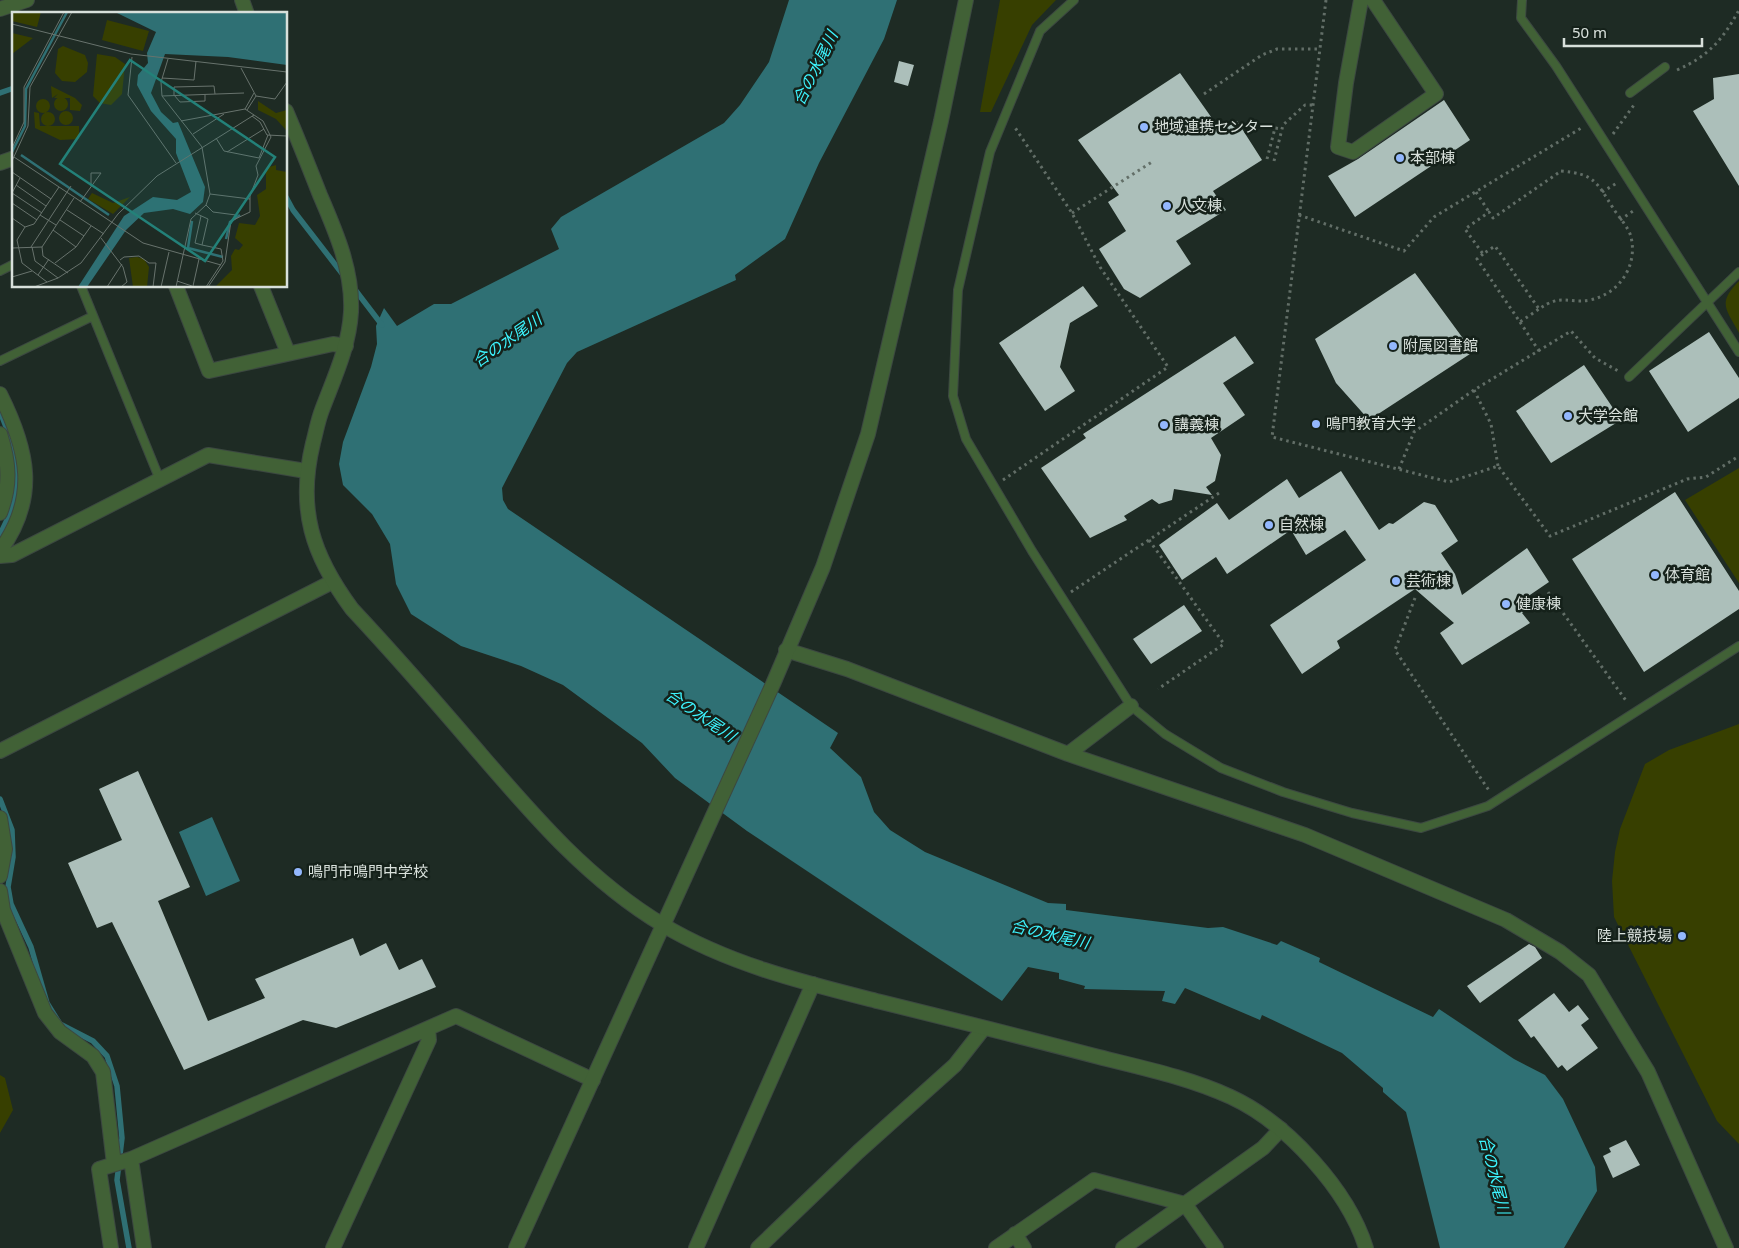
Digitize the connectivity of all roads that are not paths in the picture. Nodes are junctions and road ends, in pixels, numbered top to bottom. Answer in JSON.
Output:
{"nodes":[{"id":1,"x":27,"y":0,"type":"edge"},
{"id":2,"x":242,"y":0,"type":"edge"},
{"id":3,"x":966,"y":0,"type":"edge"},
{"id":4,"x":1074,"y":0,"type":"edge"},
{"id":5,"x":1361,"y":0,"type":"edge"},
{"id":6,"x":1373,"y":0,"type":"edge"},
{"id":7,"x":1522,"y":0,"type":"edge"},
{"id":8,"x":0,"y":9,"type":"edge"},
{"id":9,"x":246,"y":12,"type":"edge"},
{"id":10,"x":1664,"y":67,"type":"dead end"},
{"id":11,"x":1630,"y":93,"type":"dead end"},
{"id":12,"x":288,"y":116,"type":"edge"},
{"id":13,"x":12,"y":159,"type":"edge"},
{"id":14,"x":0,"y":163,"type":"edge"},
{"id":15,"x":12,"y":265,"type":"edge"},
{"id":16,"x":0,"y":271,"type":"edge"},
{"id":17,"x":1739,"y":272,"type":"edge"},
{"id":18,"x":82,"y":288,"type":"edge"},
{"id":19,"x":177,"y":288,"type":"edge"},
{"id":20,"x":263,"y":288,"type":"edge"},
{"id":21,"x":1706,"y":301,"type":"junction"},
{"id":22,"x":93,"y":316,"type":"junction"},
{"id":23,"x":346,"y":346,"type":"junction"},
{"id":24,"x":1739,"y":352,"type":"edge"},
{"id":25,"x":288,"y":353,"type":"junction"},
{"id":26,"x":0,"y":361,"type":"edge"},
{"id":27,"x":1629,"y":377,"type":"road end"},
{"id":28,"x":0,"y":394,"type":"edge"},
{"id":29,"x":0,"y":434,"type":"edge"},
{"id":30,"x":306,"y":471,"type":"junction"},
{"id":31,"x":160,"y":480,"type":"junction"},
{"id":32,"x":0,"y":513,"type":"edge"},
{"id":33,"x":0,"y":551,"type":"edge"},
{"id":34,"x":0,"y":556,"type":"edge"},
{"id":35,"x":332,"y":582,"type":"junction"},
{"id":36,"x":1739,"y":646,"type":"edge"},
{"id":37,"x":786,"y":650,"type":"junction"},
{"id":38,"x":1131,"y":706,"type":"junction"},
{"id":39,"x":0,"y":751,"type":"edge"},
{"id":40,"x":1068,"y":754,"type":"junction"},
{"id":41,"x":0,"y":818,"type":"edge"},
{"id":42,"x":0,"y":876,"type":"edge"},
{"id":43,"x":0,"y":891,"type":"edge"},
{"id":44,"x":664,"y":926,"type":"junction"},
{"id":45,"x":813,"y":984,"type":"junction"},
{"id":46,"x":984,"y":1028,"type":"junction"},
{"id":47,"x":428,"y":1029,"type":"junction"},
{"id":48,"x":593,"y":1080,"type":"junction"},
{"id":49,"x":1281,"y":1129,"type":"junction"},
{"id":50,"x":131,"y":1159,"type":"junction"},
{"id":51,"x":114,"y":1164,"type":"junction"},
{"id":52,"x":1186,"y":1204,"type":"junction"},
{"id":53,"x":1015,"y":1234,"type":"junction"},
{"id":54,"x":111,"y":1248,"type":"edge"},
{"id":55,"x":144,"y":1248,"type":"edge"},
{"id":56,"x":333,"y":1248,"type":"edge"},
{"id":57,"x":516,"y":1248,"type":"edge"},
{"id":58,"x":696,"y":1248,"type":"edge"},
{"id":59,"x":758,"y":1248,"type":"edge"},
{"id":60,"x":996,"y":1248,"type":"edge"},
{"id":61,"x":1024,"y":1248,"type":"edge"},
{"id":62,"x":1123,"y":1248,"type":"edge"},
{"id":63,"x":1216,"y":1248,"type":"edge"},
{"id":64,"x":1366,"y":1248,"type":"edge"},
{"id":65,"x":1726,"y":1248,"type":"edge"}],
"edges":[{"from":1,"to":8,"type":"street"},
{"from":2,"to":9,"type":"street"},
{"from":3,"to":37,"type":"street"},
{"from":4,"to":38,"type":"lane"},
{"from":5,"to":6,"type":"street"},
{"from":7,"to":21,"type":"lane"},
{"from":10,"to":11,"type":"lane"},
{"from":12,"to":23,"type":"street"},
{"from":13,"to":14,"type":"street"},
{"from":15,"to":16,"type":"lane"},
{"from":17,"to":21,"type":"lane"},
{"from":18,"to":22,"type":"lane"},
{"from":19,"to":25,"type":"street"},
{"from":20,"to":25,"type":"street"},
{"from":21,"to":24,"type":"lane"},
{"from":21,"to":27,"type":"lane"},
{"from":22,"to":26,"type":"lane"},
{"from":22,"to":31,"type":"lane"},
{"from":23,"to":25,"type":"street"},
{"from":23,"to":30,"type":"street"},
{"from":28,"to":33,"type":"street"},
{"from":29,"to":32,"type":"street"},
{"from":30,"to":31,"type":"street"},
{"from":30,"to":35,"type":"street"},
{"from":31,"to":34,"type":"street"},
{"from":35,"to":39,"type":"street"},
{"from":35,"to":44,"type":"street"},
{"from":36,"to":38,"type":"lane"},
{"from":37,"to":40,"type":"street"},
{"from":37,"to":44,"type":"street"},
{"from":38,"to":40,"type":"street"},
{"from":40,"to":65,"type":"street"},
{"from":41,"to":42,"type":"street"},
{"from":43,"to":51,"type":"street"},
{"from":44,"to":45,"type":"street"},
{"from":44,"to":48,"type":"street"},
{"from":45,"to":46,"type":"street"},
{"from":45,"to":58,"type":"street"},
{"from":46,"to":49,"type":"street"},
{"from":46,"to":59,"type":"street"},
{"from":47,"to":48,"type":"street"},
{"from":47,"to":50,"type":"street"},
{"from":47,"to":56,"type":"street"},
{"from":48,"to":57,"type":"street"},
{"from":49,"to":52,"type":"street"},
{"from":49,"to":64,"type":"street"},
{"from":50,"to":51,"type":"street"},
{"from":50,"to":55,"type":"street"},
{"from":51,"to":54,"type":"street"},
{"from":52,"to":53,"type":"street"},
{"from":52,"to":62,"type":"street"},
{"from":52,"to":63,"type":"street"},
{"from":53,"to":60,"type":"street"},
{"from":53,"to":61,"type":"street"}]}
